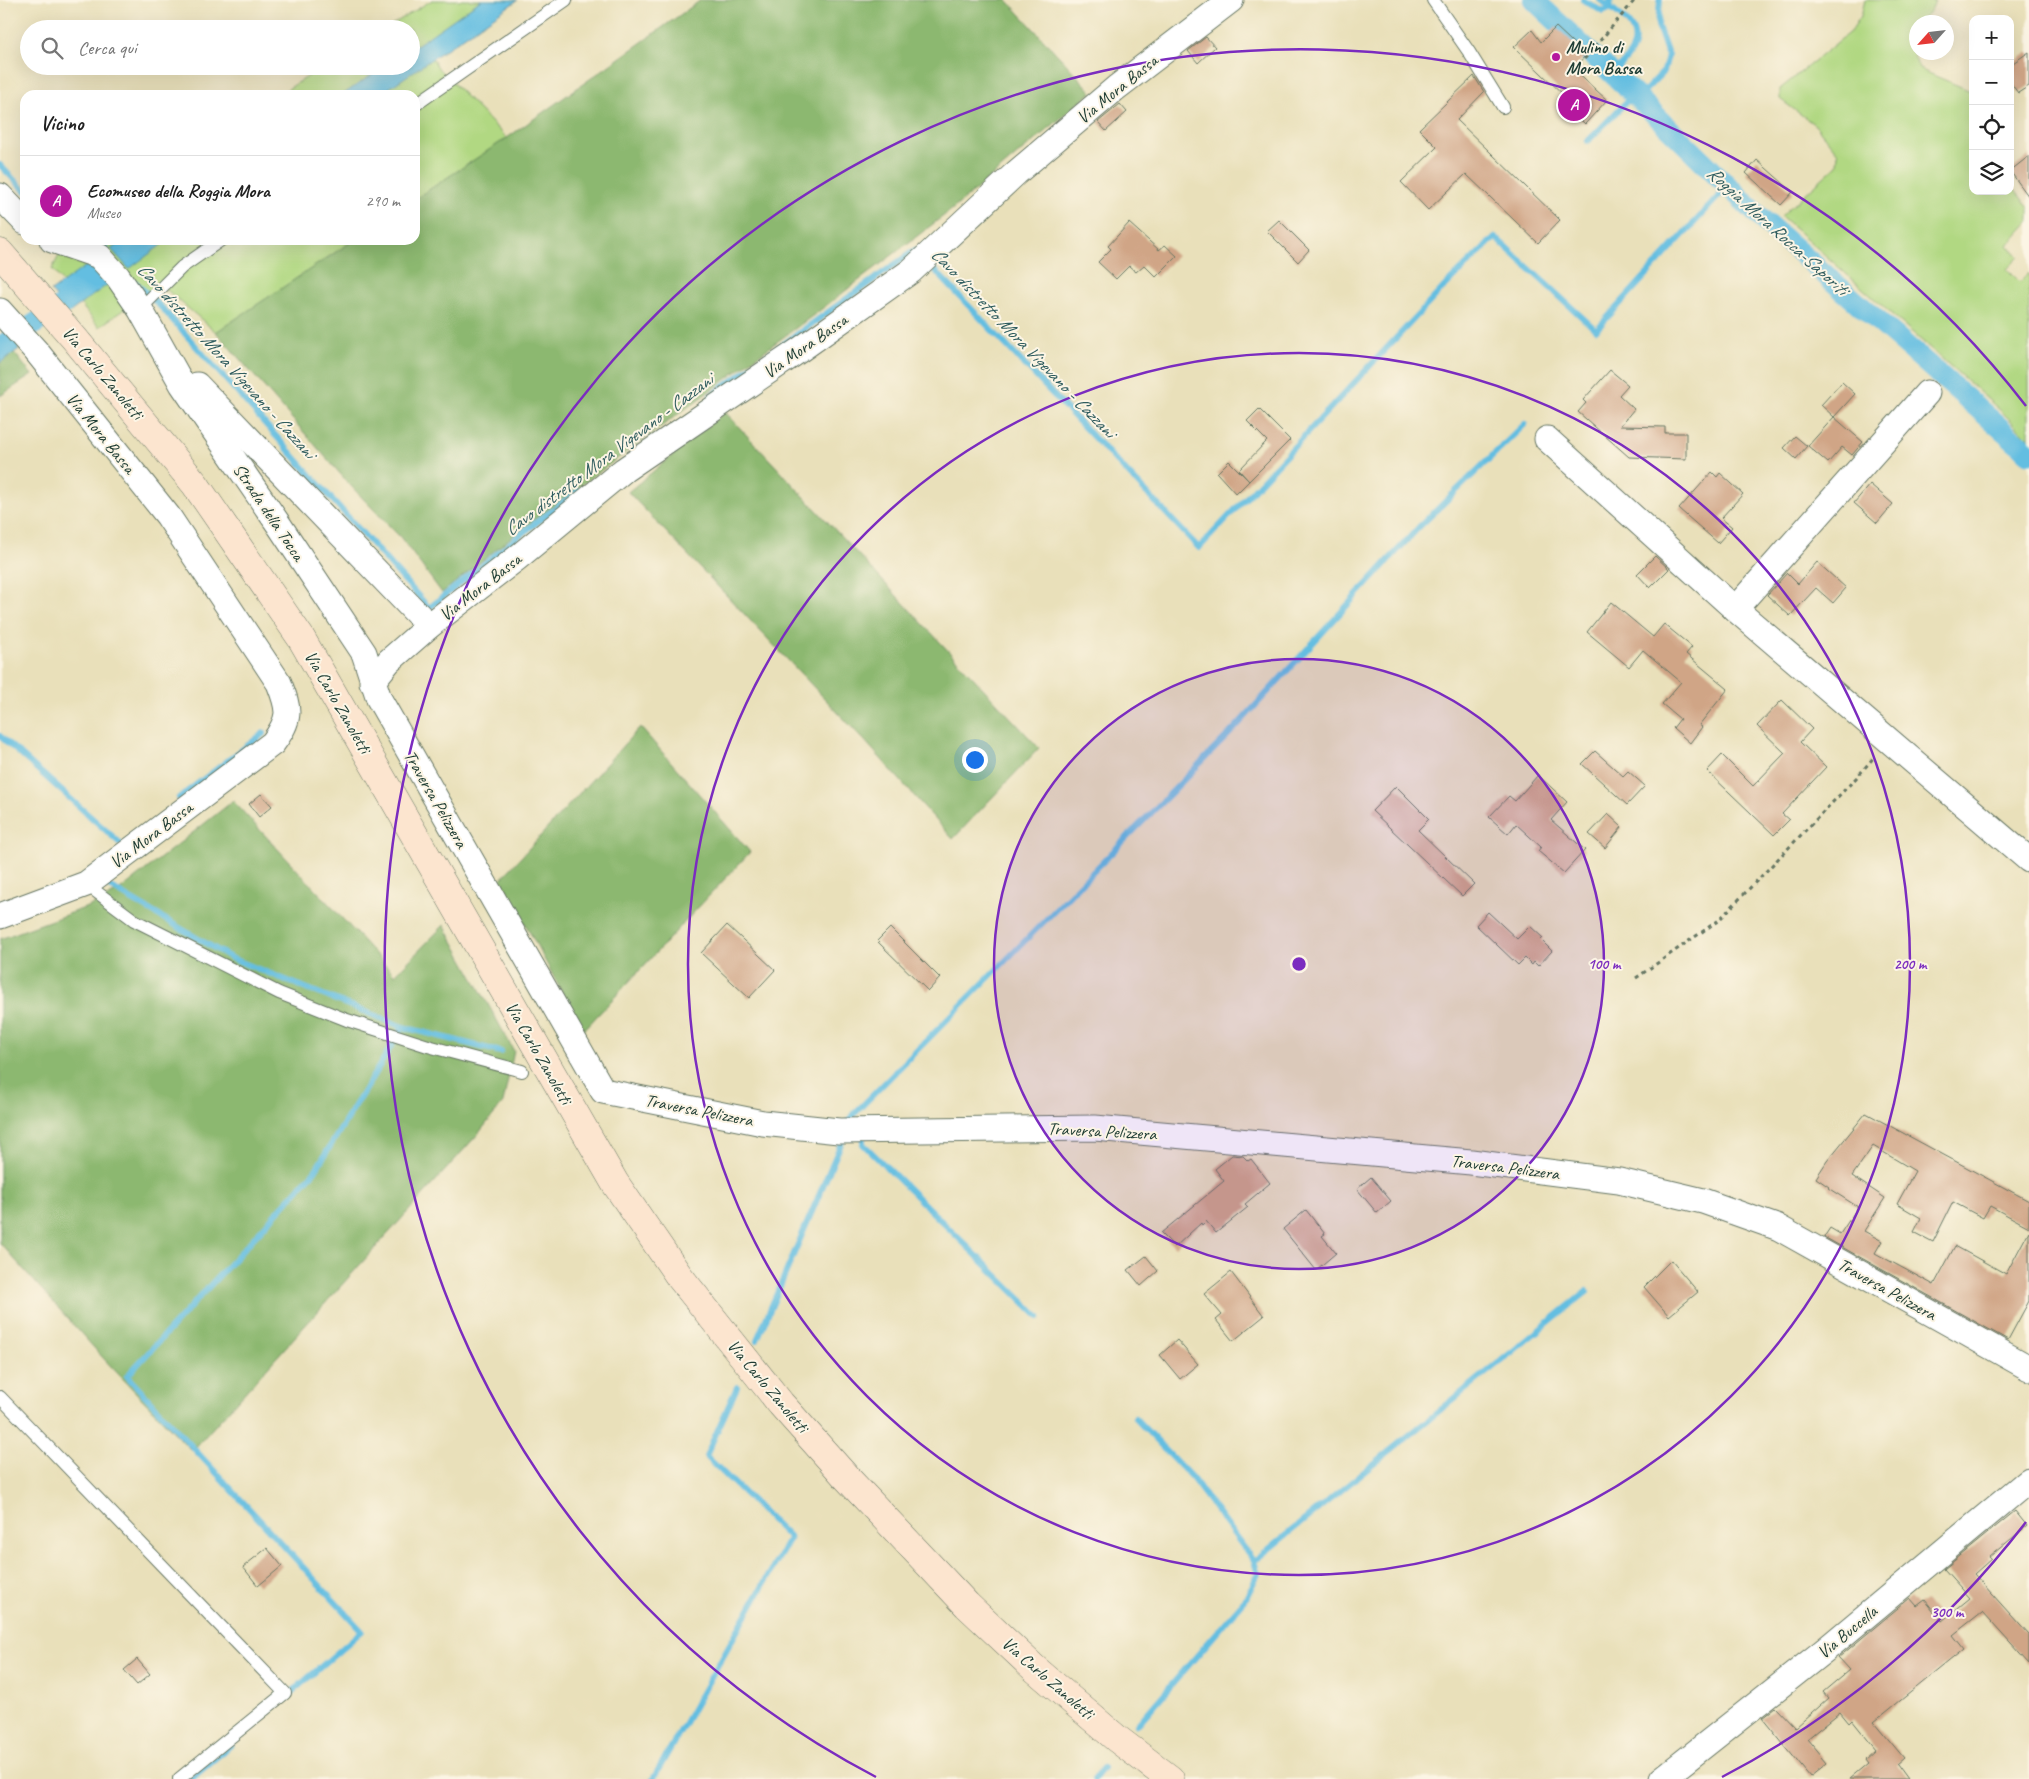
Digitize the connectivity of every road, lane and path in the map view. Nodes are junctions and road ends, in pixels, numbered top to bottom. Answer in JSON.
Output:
{"nodes":[{"id":1,"x":566,"y":0,"type":"edge"},
{"id":2,"x":1231,"y":0,"type":"edge"},
{"id":3,"x":1433,"y":0,"type":"edge"},
{"id":4,"x":1635,"y":0,"type":"edge"},
{"id":5,"x":1579,"y":66,"type":"dead end"},
{"id":6,"x":420,"y":102,"type":"edge"},
{"id":7,"x":1503,"y":106,"type":"dead end"},
{"id":8,"x":0,"y":196,"type":"edge"},
{"id":9,"x":20,"y":217,"type":"edge"},
{"id":10,"x":67,"y":245,"type":"edge"},
{"id":11,"x":214,"y":245,"type":"edge"},
{"id":12,"x":0,"y":252,"type":"edge"},
{"id":13,"x":146,"y":302,"type":"junction"},
{"id":14,"x":1,"y":311,"type":"edge"},
{"id":15,"x":159,"y":345,"type":"junction"},
{"id":16,"x":1927,"y":393,"type":"dead end"},
{"id":17,"x":1548,"y":439,"type":"dead end"},
{"id":18,"x":1735,"y":609,"type":"junction"},
{"id":19,"x":429,"y":626,"type":"junction"},
{"id":20,"x":372,"y":682,"type":"junction"},
{"id":21,"x":1884,"y":735,"type":"junction"},
{"id":22,"x":2029,"y":860,"type":"edge"},
{"id":23,"x":92,"y":879,"type":"junction"},
{"id":24,"x":0,"y":916,"type":"edge"},
{"id":25,"x":1636,"y":978,"type":"dead end"},
{"id":26,"x":522,"y":1071,"type":"dead end"},
{"id":27,"x":2029,"y":1368,"type":"edge"},
{"id":28,"x":0,"y":1396,"type":"edge"},
{"id":29,"x":2029,"y":1480,"type":"edge"},
{"id":30,"x":179,"y":1779,"type":"edge"},
{"id":31,"x":1170,"y":1779,"type":"edge"},
{"id":32,"x":1662,"y":1779,"type":"edge"}],
"edges":[{"from":1,"to":6,"type":"lane"},
{"from":2,"to":19,"type":"street","name":"Via Mora Bassa"},
{"from":3,"to":7,"type":"lane"},
{"from":4,"to":5,"type":"path"},
{"from":8,"to":9,"type":"street"},
{"from":10,"to":13,"type":"street","name":"Strada della Tocca"},
{"from":11,"to":13,"type":"lane"},
{"from":12,"to":31,"type":"main road","name":"Via Carlo Zanoletti"},
{"from":13,"to":15,"type":"street","name":"Strada della Tocca"},
{"from":14,"to":23,"type":"street","name":"Via Mora Bassa"},
{"from":15,"to":19,"type":"street","name":"Strada della Tocca"},
{"from":15,"to":20,"type":"street","name":"Strada della Tocca"},
{"from":16,"to":18,"type":"street"},
{"from":17,"to":18,"type":"street"},
{"from":18,"to":21,"type":"street"},
{"from":19,"to":20,"type":"street","name":"Via Mora Bassa"},
{"from":20,"to":27,"type":"street","name":"Traversa Pelizzera"},
{"from":21,"to":22,"type":"street"},
{"from":21,"to":25,"type":"path"},
{"from":23,"to":24,"type":"street","name":"Via Mora Bassa"},
{"from":23,"to":26,"type":"lane"},
{"from":28,"to":30,"type":"lane"},
{"from":29,"to":32,"type":"street","name":"Via Buccella"}]}
